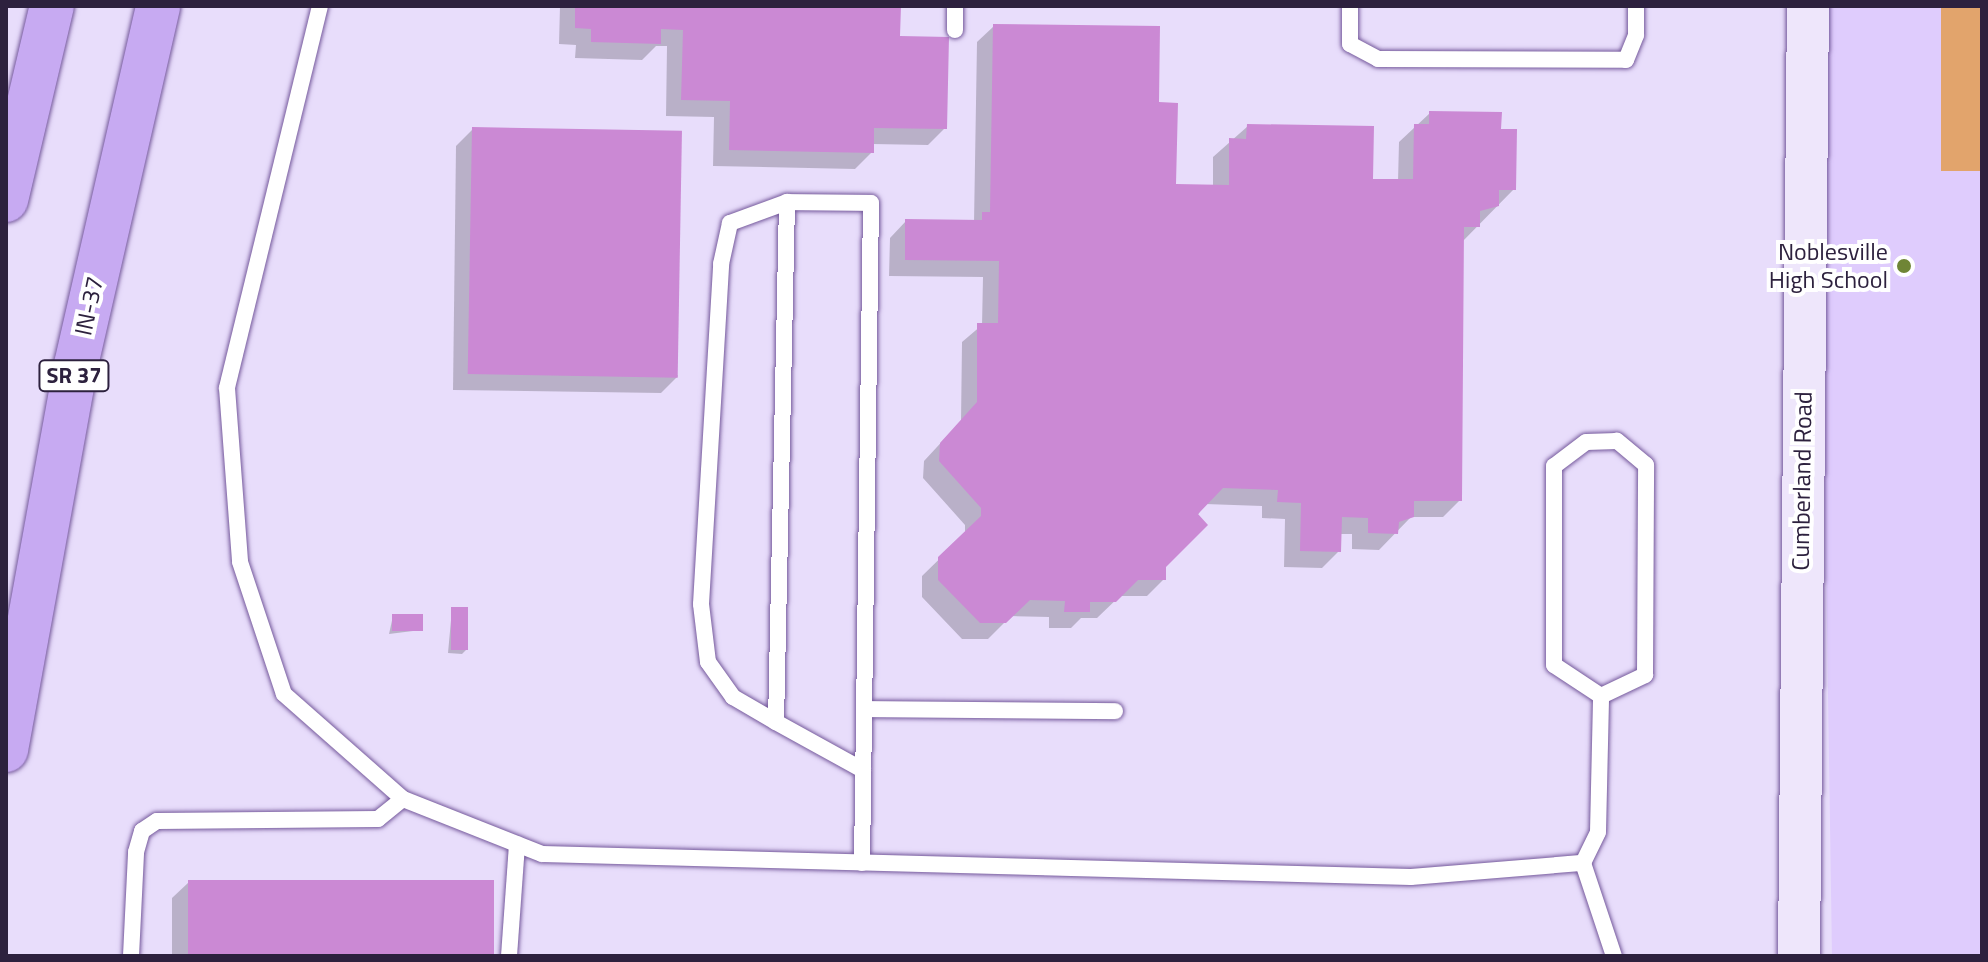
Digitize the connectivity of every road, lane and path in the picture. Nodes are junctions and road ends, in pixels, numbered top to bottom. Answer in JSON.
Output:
{"nodes":[{"id":1,"x":52,"y":6,"type":"edge"},
{"id":2,"x":158,"y":6,"type":"edge"},
{"id":3,"x":320,"y":6,"type":"edge"},
{"id":4,"x":955,"y":6,"type":"edge"},
{"id":5,"x":1350,"y":6,"type":"edge"},
{"id":6,"x":1636,"y":6,"type":"edge"},
{"id":7,"x":1808,"y":6,"type":"edge"},
{"id":8,"x":955,"y":30,"type":"dead end"},
{"id":9,"x":6,"y":200,"type":"edge"},
{"id":10,"x":787,"y":202,"type":"junction"},
{"id":11,"x":1601,"y":696,"type":"junction"},
{"id":12,"x":864,"y":709,"type":"junction"},
{"id":13,"x":1115,"y":711,"type":"dead end"},
{"id":14,"x":776,"y":722,"type":"junction"},
{"id":15,"x":6,"y":750,"type":"edge"},
{"id":16,"x":863,"y":770,"type":"junction"},
{"id":17,"x":403,"y":799,"type":"junction"},
{"id":18,"x":517,"y":844,"type":"junction"},
{"id":19,"x":862,"y":863,"type":"junction"},
{"id":20,"x":1583,"y":863,"type":"junction"},
{"id":21,"x":131,"y":956,"type":"edge"},
{"id":22,"x":509,"y":956,"type":"edge"},
{"id":23,"x":1614,"y":956,"type":"edge"},
{"id":24,"x":1799,"y":956,"type":"edge"}],
"edges":[{"from":1,"to":9,"type":"highway"},
{"from":2,"to":15,"type":"highway","name":"IN-37","number":"SR 37"},
{"from":3,"to":17,"type":"lane"},
{"from":4,"to":8,"type":"lane"},
{"from":5,"to":6,"type":"lane"},
{"from":7,"to":24,"type":"street","name":"Cumberland Road"},
{"from":10,"to":12,"type":"lane"},
{"from":10,"to":14,"type":"lane"},
{"from":10,"to":14,"type":"lane"},
{"from":11,"to":11,"type":"lane"},
{"from":11,"to":20,"type":"lane"},
{"from":12,"to":13,"type":"lane"},
{"from":12,"to":16,"type":"lane"},
{"from":14,"to":16,"type":"lane"},
{"from":16,"to":19,"type":"lane"},
{"from":17,"to":18,"type":"lane"},
{"from":17,"to":21,"type":"lane"},
{"from":18,"to":19,"type":"lane"},
{"from":18,"to":22,"type":"lane"},
{"from":19,"to":20,"type":"lane"},
{"from":20,"to":23,"type":"lane"}]}
